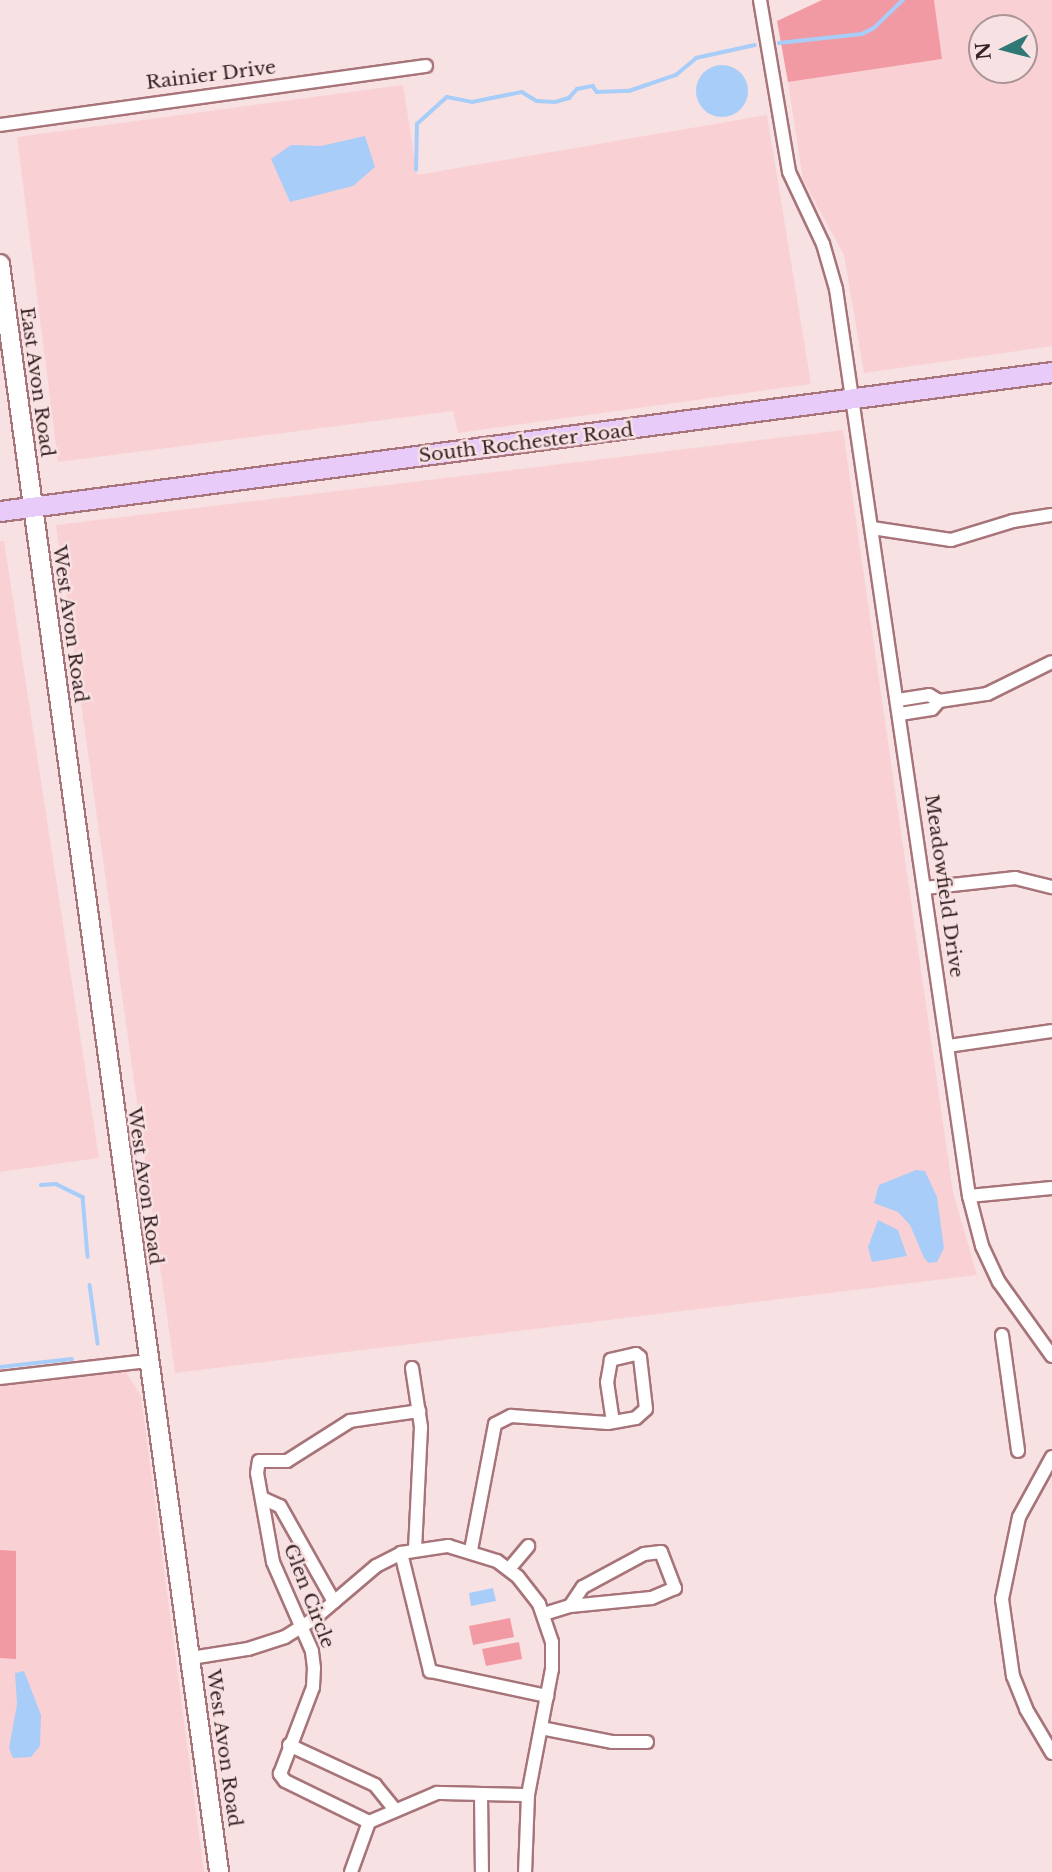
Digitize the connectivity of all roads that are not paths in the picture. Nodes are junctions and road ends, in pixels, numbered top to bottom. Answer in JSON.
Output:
{"nodes":[{"id":1,"x":760,"y":0,"type":"edge"},
{"id":2,"x":426,"y":66,"type":"dead end"},
{"id":3,"x":0,"y":125,"type":"edge"},
{"id":4,"x":0,"y":264,"type":"edge"},
{"id":5,"x":1052,"y":372,"type":"edge"},
{"id":6,"x":854,"y":400,"type":"junction"},
{"id":7,"x":33,"y":506,"type":"junction"},
{"id":8,"x":0,"y":511,"type":"edge"},
{"id":9,"x":1052,"y":515,"type":"edge"},
{"id":10,"x":872,"y":528,"type":"junction"},
{"id":11,"x":1052,"y":662,"type":"edge"},
{"id":12,"x":898,"y":700,"type":"junction"},
{"id":13,"x":939,"y":701,"type":"junction"},
{"id":14,"x":900,"y":714,"type":"junction"},
{"id":15,"x":1052,"y":887,"type":"edge"},
{"id":16,"x":925,"y":888,"type":"junction"},
{"id":17,"x":1052,"y":1031,"type":"edge"},
{"id":18,"x":948,"y":1045,"type":"junction"},
{"id":19,"x":1052,"y":1188,"type":"edge"},
{"id":20,"x":969,"y":1196,"type":"junction"},
{"id":21,"x":1002,"y":1335,"type":"dead end"},
{"id":22,"x":1052,"y":1356,"type":"edge"},
{"id":23,"x":148,"y":1362,"type":"junction"},
{"id":24,"x":412,"y":1368,"type":"dead end"},
{"id":25,"x":0,"y":1378,"type":"edge"},
{"id":26,"x":419,"y":1411,"type":"junction"},
{"id":27,"x":613,"y":1422,"type":"junction"},
{"id":28,"x":1018,"y":1451,"type":"dead end"},
{"id":29,"x":1052,"y":1457,"type":"edge"},
{"id":30,"x":264,"y":1499,"type":"junction"},
{"id":31,"x":528,"y":1546,"type":"dead end"},
{"id":32,"x":415,"y":1548,"type":"junction"},
{"id":33,"x":471,"y":1550,"type":"junction"},
{"id":34,"x":401,"y":1553,"type":"junction"},
{"id":35,"x":509,"y":1569,"type":"junction"},
{"id":36,"x":334,"y":1602,"type":"junction"},
{"id":37,"x":570,"y":1606,"type":"junction"},
{"id":38,"x":544,"y":1614,"type":"junction"},
{"id":39,"x":301,"y":1628,"type":"junction"},
{"id":40,"x":191,"y":1658,"type":"junction"},
{"id":41,"x":547,"y":1696,"type":"junction"},
{"id":42,"x":541,"y":1728,"type":"junction"},
{"id":43,"x":647,"y":1742,"type":"dead end"},
{"id":44,"x":289,"y":1745,"type":"junction"},
{"id":45,"x":1052,"y":1754,"type":"edge"},
{"id":46,"x":481,"y":1794,"type":"junction"},
{"id":47,"x":528,"y":1795,"type":"junction"},
{"id":48,"x":395,"y":1810,"type":"junction"},
{"id":49,"x":369,"y":1822,"type":"junction"},
{"id":50,"x":219,"y":1872,"type":"edge"},
{"id":51,"x":351,"y":1872,"type":"edge"},
{"id":52,"x":482,"y":1872,"type":"edge"},
{"id":53,"x":525,"y":1872,"type":"edge"}],
"edges":[{"from":1,"to":6,"type":"street","name":"Meadowfield Drive"},
{"from":2,"to":3,"type":"street","name":"Rainier Drive"},
{"from":4,"to":7,"type":"main road","name":"East Avon Road"},
{"from":5,"to":6,"type":"main road","name":"South Rochester Road"},
{"from":6,"to":7,"type":"main road","name":"South Rochester Road"},
{"from":6,"to":10,"type":"street","name":"Meadowfield Drive"},
{"from":7,"to":8,"type":"main road","name":"South Rochester Road"},
{"from":7,"to":23,"type":"main road","name":"West Avon Road"},
{"from":9,"to":10,"type":"street"},
{"from":10,"to":12,"type":"street","name":"Meadowfield Drive"},
{"from":11,"to":13,"type":"street"},
{"from":12,"to":13,"type":"street"},
{"from":12,"to":14,"type":"street","name":"Meadowfield Drive"},
{"from":13,"to":14,"type":"street"},
{"from":14,"to":16,"type":"street","name":"Meadowfield Drive"},
{"from":15,"to":16,"type":"street"},
{"from":16,"to":18,"type":"street","name":"Meadowfield Drive"},
{"from":17,"to":18,"type":"street"},
{"from":18,"to":20,"type":"street","name":"Meadowfield Drive"},
{"from":19,"to":20,"type":"street"},
{"from":20,"to":22,"type":"street","name":"Meadowfield Drive"},
{"from":21,"to":28,"type":"street"},
{"from":23,"to":25,"type":"street"},
{"from":23,"to":40,"type":"main road","name":"West Avon Road"},
{"from":24,"to":26,"type":"street"},
{"from":26,"to":30,"type":"street","name":"Glen Circle"},
{"from":26,"to":32,"type":"street"},
{"from":27,"to":27,"type":"street"},
{"from":27,"to":33,"type":"street"},
{"from":29,"to":45,"type":"street"},
{"from":30,"to":36,"type":"street","name":"Glen Circle"},
{"from":30,"to":39,"type":"street","name":"Glen Circle"},
{"from":31,"to":35,"type":"street"},
{"from":32,"to":33,"type":"street"},
{"from":32,"to":34,"type":"street"},
{"from":33,"to":35,"type":"street"},
{"from":34,"to":36,"type":"street"},
{"from":34,"to":41,"type":"street"},
{"from":35,"to":38,"type":"street"},
{"from":36,"to":39,"type":"street"},
{"from":37,"to":37,"type":"street"},
{"from":37,"to":38,"type":"street"},
{"from":38,"to":41,"type":"street"},
{"from":39,"to":40,"type":"street"},
{"from":39,"to":44,"type":"street","name":"Glen Circle"},
{"from":40,"to":50,"type":"main road","name":"West Avon Road"},
{"from":41,"to":42,"type":"street"},
{"from":42,"to":43,"type":"street"},
{"from":42,"to":47,"type":"street"},
{"from":44,"to":48,"type":"street"},
{"from":44,"to":49,"type":"street","name":"Glen Circle"},
{"from":46,"to":47,"type":"street"},
{"from":46,"to":48,"type":"street"},
{"from":46,"to":52,"type":"street"},
{"from":47,"to":53,"type":"street"},
{"from":48,"to":49,"type":"street"},
{"from":49,"to":51,"type":"street"}]}
